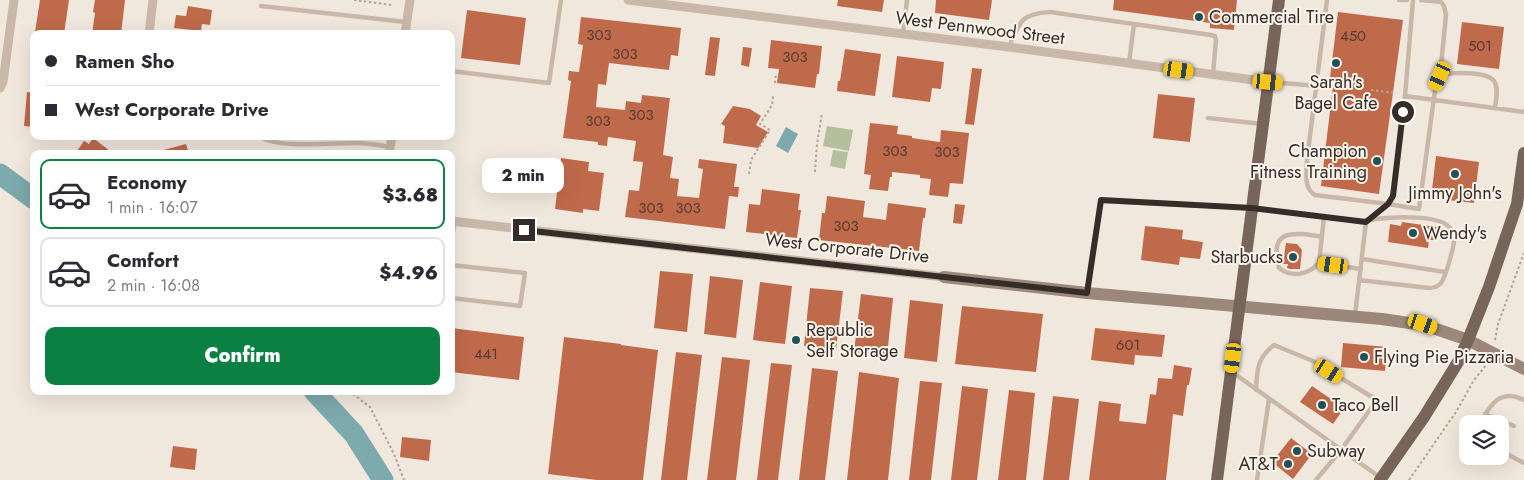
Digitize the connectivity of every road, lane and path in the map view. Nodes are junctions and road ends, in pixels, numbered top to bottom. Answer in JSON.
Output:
{"nodes":[{"id":1,"x":14,"y":0,"type":"edge"},
{"id":2,"x":153,"y":0,"type":"edge"},
{"id":3,"x":354,"y":0,"type":"edge"},
{"id":4,"x":410,"y":0,"type":"edge"},
{"id":5,"x":561,"y":0,"type":"edge"},
{"id":6,"x":628,"y":0,"type":"edge"},
{"id":7,"x":907,"y":0,"type":"edge"},
{"id":8,"x":1279,"y":0,"type":"edge"},
{"id":9,"x":1327,"y":0,"type":"edge"},
{"id":10,"x":1399,"y":0,"type":"edge"},
{"id":11,"x":1407,"y":0,"type":"edge"},
{"id":12,"x":1414,"y":0,"type":"edge"},
{"id":13,"x":1421,"y":0,"type":"edge"},
{"id":14,"x":392,"y":5,"type":"dead end"},
{"id":15,"x":261,"y":6,"type":"dead end"},
{"id":16,"x":407,"y":22,"type":"junction"},
{"id":17,"x":1134,"y":24,"type":"junction"},
{"id":18,"x":149,"y":30,"type":"edge"},
{"id":19,"x":406,"y":30,"type":"edge"},
{"id":20,"x":903,"y":34,"type":"junction"},
{"id":21,"x":1009,"y":47,"type":"junction"},
{"id":22,"x":1129,"y":63,"type":"junction"},
{"id":23,"x":455,"y":71,"type":"edge"},
{"id":24,"x":776,"y":74,"type":"dead end"},
{"id":25,"x":1213,"y":74,"type":"junction"},
{"id":26,"x":1440,"y":76,"type":"junction"},
{"id":27,"x":1268,"y":82,"type":"junction"},
{"id":28,"x":775,"y":83,"type":"dead end"},
{"id":29,"x":1317,"y":84,"type":"junction"},
{"id":30,"x":1353,"y":87,"type":"dead end"},
{"id":31,"x":0,"y":88,"type":"edge"},
{"id":32,"x":1371,"y":90,"type":"dead end"},
{"id":33,"x":1405,"y":95,"type":"junction"},
{"id":34,"x":773,"y":96,"type":"dead end"},
{"id":35,"x":1434,"y":100,"type":"junction"},
{"id":36,"x":1495,"y":108,"type":"junction"},
{"id":37,"x":1524,"y":112,"type":"edge"},
{"id":38,"x":822,"y":113,"type":"dead end"},
{"id":39,"x":1208,"y":118,"type":"dead end"},
{"id":40,"x":1263,"y":124,"type":"junction"},
{"id":41,"x":266,"y":140,"type":"edge"},
{"id":42,"x":358,"y":143,"type":"joint"},
{"id":43,"x":390,"y":150,"type":"edge"},
{"id":44,"x":1524,"y":153,"type":"edge"},
{"id":45,"x":815,"y":172,"type":"dead end"},
{"id":46,"x":749,"y":174,"type":"dead end"},
{"id":47,"x":1388,"y":204,"type":"junction"},
{"id":48,"x":1252,"y":208,"type":"junction"},
{"id":49,"x":1324,"y":217,"type":"junction"},
{"id":50,"x":455,"y":221,"type":"edge"},
{"id":51,"x":1368,"y":221,"type":"junction"},
{"id":52,"x":1322,"y":236,"type":"junction"},
{"id":53,"x":1524,"y":254,"type":"edge"},
{"id":54,"x":1362,"y":259,"type":"junction"},
{"id":55,"x":1318,"y":263,"type":"junction"},
{"id":56,"x":455,"y":265,"type":"edge"},
{"id":57,"x":1361,"y":269,"type":"junction"},
{"id":58,"x":1445,"y":272,"type":"junction"},
{"id":59,"x":944,"y":277,"type":"joint"},
{"id":60,"x":1359,"y":280,"type":"junction"},
{"id":61,"x":1087,"y":293,"type":"junction"},
{"id":62,"x":455,"y":298,"type":"edge"},
{"id":63,"x":1239,"y":306,"type":"junction"},
{"id":64,"x":1355,"y":317,"type":"junction"},
{"id":65,"x":1498,"y":331,"type":"dead end"},
{"id":66,"x":1468,"y":340,"type":"junction"},
{"id":67,"x":1487,"y":364,"type":"dead end"},
{"id":68,"x":1524,"y":369,"type":"edge"},
{"id":69,"x":1231,"y":372,"type":"junction"},
{"id":70,"x":1256,"y":390,"type":"junction"},
{"id":71,"x":354,"y":395,"type":"edge"},
{"id":72,"x":1269,"y":398,"type":"junction"},
{"id":73,"x":1524,"y":400,"type":"edge"},
{"id":74,"x":1486,"y":414,"type":"joint"},
{"id":75,"x":1514,"y":426,"type":"dead end"},
{"id":76,"x":1341,"y":450,"type":"junction"},
{"id":77,"x":1509,"y":455,"type":"edge"},
{"id":78,"x":1524,"y":462,"type":"edge"},
{"id":79,"x":1258,"y":479,"type":"edge"},
{"id":80,"x":1381,"y":479,"type":"edge"},
{"id":81,"x":404,"y":480,"type":"edge"},
{"id":82,"x":1217,"y":480,"type":"edge"},
{"id":83,"x":1316,"y":480,"type":"edge"},
{"id":84,"x":1409,"y":480,"type":"edge"}],
"edges":[{"from":1,"to":31,"type":"street"},
{"from":2,"to":18,"type":"street"},
{"from":3,"to":14,"type":"path"},
{"from":4,"to":16,"type":"street"},
{"from":5,"to":23,"type":"lane"},
{"from":6,"to":20,"type":"street","name":"West Pennwood Street"},
{"from":7,"to":20,"type":"lane"},
{"from":8,"to":27,"type":"main road"},
{"from":9,"to":29,"type":"lane"},
{"from":10,"to":11,"type":"lane"},
{"from":12,"to":33,"type":"lane"},
{"from":13,"to":26,"type":"lane"},
{"from":15,"to":16,"type":"lane"},
{"from":16,"to":19,"type":"street"},
{"from":17,"to":21,"type":"lane"},
{"from":17,"to":22,"type":"lane"},
{"from":17,"to":25,"type":"lane"},
{"from":20,"to":21,"type":"street","name":"West Pennwood Street"},
{"from":21,"to":22,"type":"street","name":"West Pennwood Street"},
{"from":22,"to":25,"type":"street","name":"West Pennwood Street"},
{"from":24,"to":28,"type":"path"},
{"from":25,"to":27,"type":"street","name":"West Pennwood Street"},
{"from":26,"to":35,"type":"lane"},
{"from":26,"to":36,"type":"lane"},
{"from":27,"to":29,"type":"lane"},
{"from":27,"to":40,"type":"main road"},
{"from":29,"to":30,"type":"path"},
{"from":29,"to":47,"type":"lane"},
{"from":32,"to":33,"type":"path"},
{"from":33,"to":35,"type":"lane"},
{"from":33,"to":47,"type":"lane"},
{"from":34,"to":46,"type":"path"},
{"from":35,"to":36,"type":"lane"},
{"from":35,"to":47,"type":"lane"},
{"from":36,"to":37,"type":"lane"},
{"from":38,"to":45,"type":"path"},
{"from":39,"to":40,"type":"lane"},
{"from":40,"to":48,"type":"main road"},
{"from":41,"to":42,"type":"lane"},
{"from":42,"to":43,"type":"lane"},
{"from":44,"to":66,"type":"main road"},
{"from":47,"to":51,"type":"lane"},
{"from":48,"to":49,"type":"lane"},
{"from":48,"to":61,"type":"lane"},
{"from":48,"to":63,"type":"main road"},
{"from":49,"to":51,"type":"lane"},
{"from":49,"to":52,"type":"lane"},
{"from":50,"to":59,"type":"street","name":"West Corporate Drive"},
{"from":51,"to":54,"type":"lane"},
{"from":51,"to":58,"type":"lane"},
{"from":52,"to":55,"type":"lane"},
{"from":52,"to":55,"type":"lane"},
{"from":53,"to":65,"type":"path"},
{"from":54,"to":57,"type":"lane"},
{"from":54,"to":58,"type":"lane"},
{"from":55,"to":57,"type":"lane"},
{"from":56,"to":62,"type":"lane"},
{"from":57,"to":60,"type":"lane"},
{"from":58,"to":60,"type":"lane"},
{"from":59,"to":61,"type":"street","name":"West Corporate Drive"},
{"from":60,"to":64,"type":"lane"},
{"from":61,"to":63,"type":"street","name":"West Corporate Drive"},
{"from":63,"to":64,"type":"street","name":"West Corporate Drive"},
{"from":63,"to":69,"type":"main road"},
{"from":64,"to":66,"type":"street","name":"West Corporate Drive"},
{"from":66,"to":68,"type":"street","name":"West Corporate Drive"},
{"from":66,"to":80,"type":"main road"},
{"from":67,"to":84,"type":"path"},
{"from":69,"to":70,"type":"lane"},
{"from":69,"to":82,"type":"main road"},
{"from":70,"to":72,"type":"lane"},
{"from":70,"to":76,"type":"lane"},
{"from":71,"to":81,"type":"path"},
{"from":72,"to":76,"type":"lane"},
{"from":72,"to":79,"type":"lane"},
{"from":73,"to":74,"type":"lane"},
{"from":74,"to":75,"type":"lane"},
{"from":76,"to":80,"type":"lane"},
{"from":76,"to":83,"type":"lane"},
{"from":77,"to":78,"type":"lane"}]}
